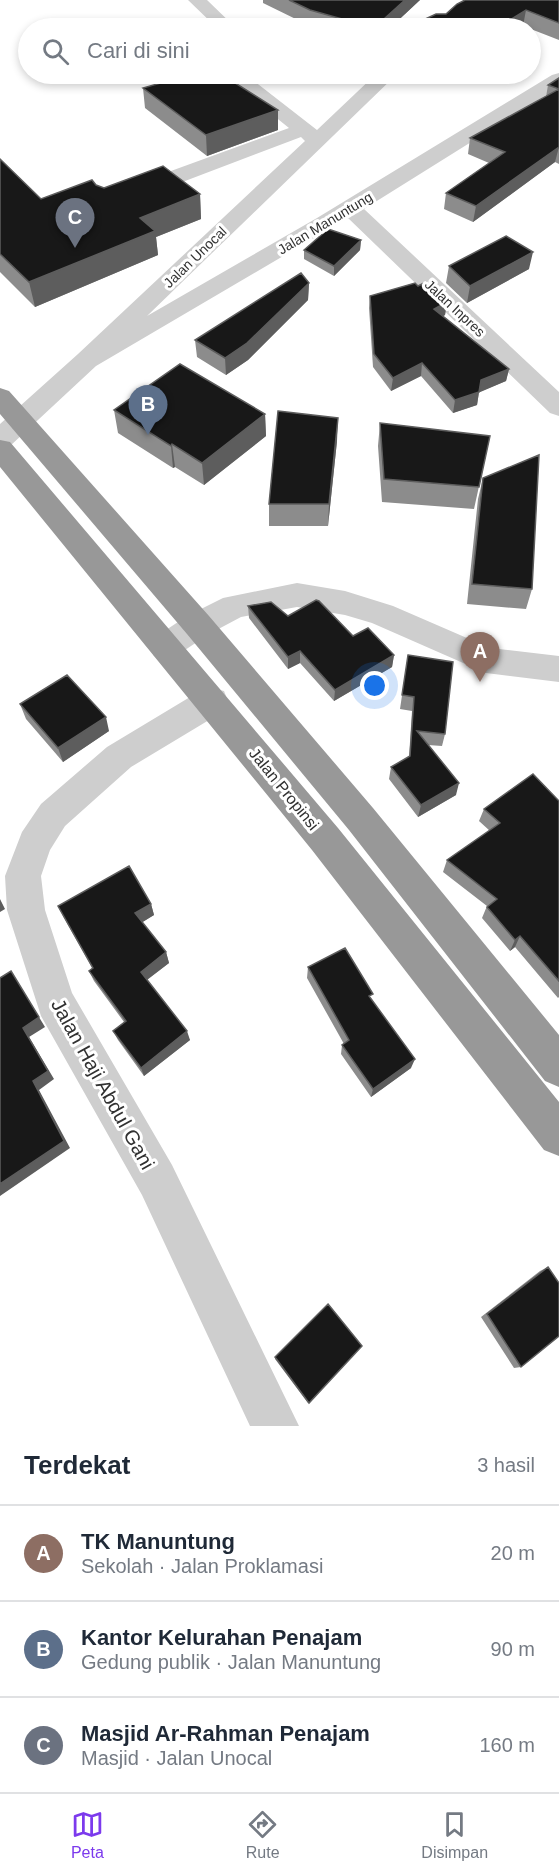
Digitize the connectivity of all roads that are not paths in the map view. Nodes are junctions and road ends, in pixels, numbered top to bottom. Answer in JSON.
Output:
{"nodes":[{"id":1,"x":197,"y":0,"type":"edge"},
{"id":2,"x":216,"y":18,"type":"edge"},
{"id":3,"x":559,"y":79,"type":"edge"},
{"id":4,"x":246,"y":84,"type":"edge"},
{"id":5,"x":374,"y":84,"type":"edge"},
{"id":6,"x":309,"y":135,"type":"junction"},
{"id":7,"x":119,"y":198,"type":"edge"},
{"id":8,"x":351,"y":209,"type":"junction"},
{"id":9,"x":87,"y":360,"type":"junction"},
{"id":10,"x":554,"y":392,"type":"edge"},
{"id":11,"x":5,"y":427,"type":"edge"},
{"id":12,"x":198,"y":624,"type":"junction"},
{"id":13,"x":165,"y":647,"type":"junction"},
{"id":14,"x":559,"y":669,"type":"edge"},
{"id":15,"x":212,"y":701,"type":"junction"},
{"id":16,"x":559,"y":1067,"type":"edge"},
{"id":17,"x":559,"y":1135,"type":"edge"},
{"id":18,"x":275,"y":1426,"type":"edge"}],
"edges":[{"from":1,"to":2,"type":"street"},
{"from":3,"to":8,"type":"street","name":"Jalan Manuntung"},
{"from":4,"to":6,"type":"street"},
{"from":5,"to":6,"type":"street","name":"Jalan Unocal"},
{"from":6,"to":7,"type":"street"},
{"from":6,"to":9,"type":"street","name":"Jalan Unocal"},
{"from":8,"to":9,"type":"street","name":"Jalan Manuntung"},
{"from":8,"to":10,"type":"street","name":"Jalan Inpres"},
{"from":9,"to":11,"type":"street","name":"Jalan Unocal"},
{"from":11,"to":12,"type":"highway"},
{"from":11,"to":13,"type":"highway","name":"Jalan Propinsi"},
{"from":12,"to":13,"type":"street"},
{"from":12,"to":14,"type":"street"},
{"from":12,"to":16,"type":"highway"},
{"from":13,"to":15,"type":"highway","name":"Jalan Propinsi"},
{"from":15,"to":17,"type":"highway","name":"Jalan Propinsi"},
{"from":15,"to":18,"type":"street","name":"Jalan Haji Abdul Gani"}]}
